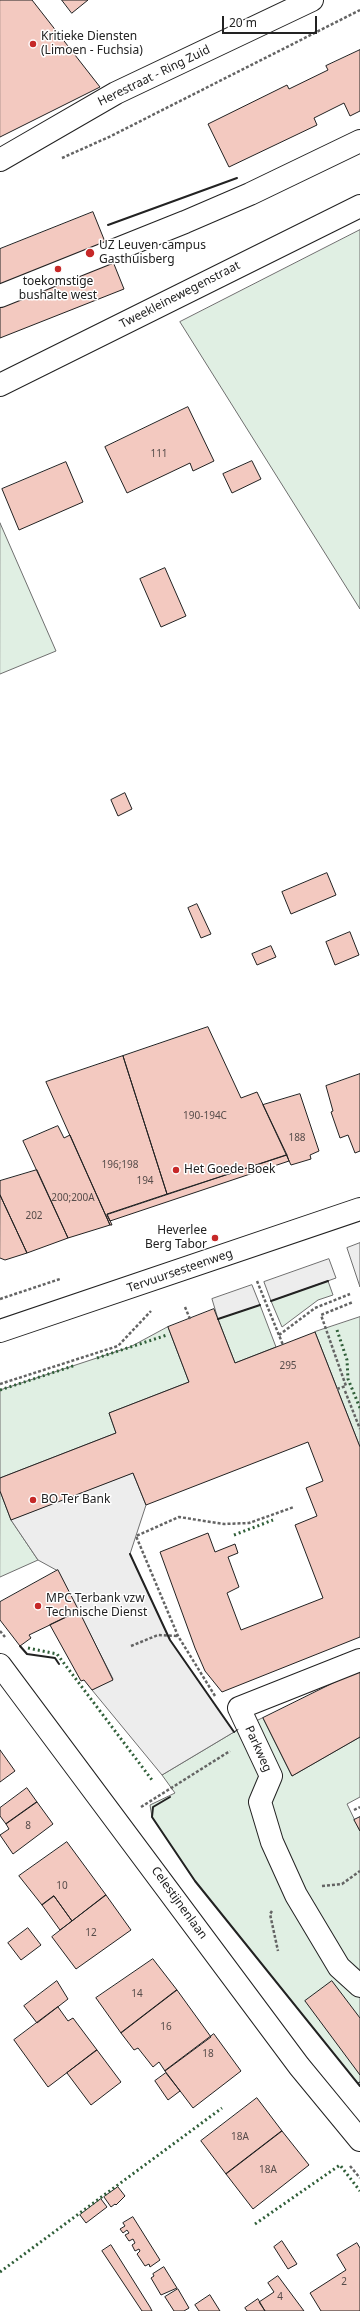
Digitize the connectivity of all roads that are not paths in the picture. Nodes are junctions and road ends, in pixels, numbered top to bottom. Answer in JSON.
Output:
{"nodes":[{"id":1,"x":312,"y":0,"type":"edge"},
{"id":2,"x":360,"y":141,"type":"edge"},
{"id":3,"x":0,"y":160,"type":"edge"},
{"id":4,"x":360,"y":206,"type":"edge"},
{"id":5,"x":0,"y":296,"type":"edge"},
{"id":6,"x":0,"y":385,"type":"edge"},
{"id":7,"x":360,"y":1209,"type":"edge"},
{"id":8,"x":0,"y":1331,"type":"edge"},
{"id":9,"x":360,"y":1660,"type":"edge"},
{"id":10,"x":0,"y":1665,"type":"edge"},
{"id":11,"x":360,"y":1986,"type":"edge"},
{"id":12,"x":360,"y":2140,"type":"edge"}],
"edges":[{"from":1,"to":3,"type":"street","name":"Herestraat - Ring Zuid"},
{"from":2,"to":5,"type":"street"},
{"from":4,"to":6,"type":"street","name":"Tweekleinewegenstraat"},
{"from":7,"to":8,"type":"street","name":"Tervuursesteenweg"},
{"from":9,"to":11,"type":"street","name":"Parkweg"},
{"from":10,"to":12,"type":"street","name":"Celestijnenlaan"}]}
